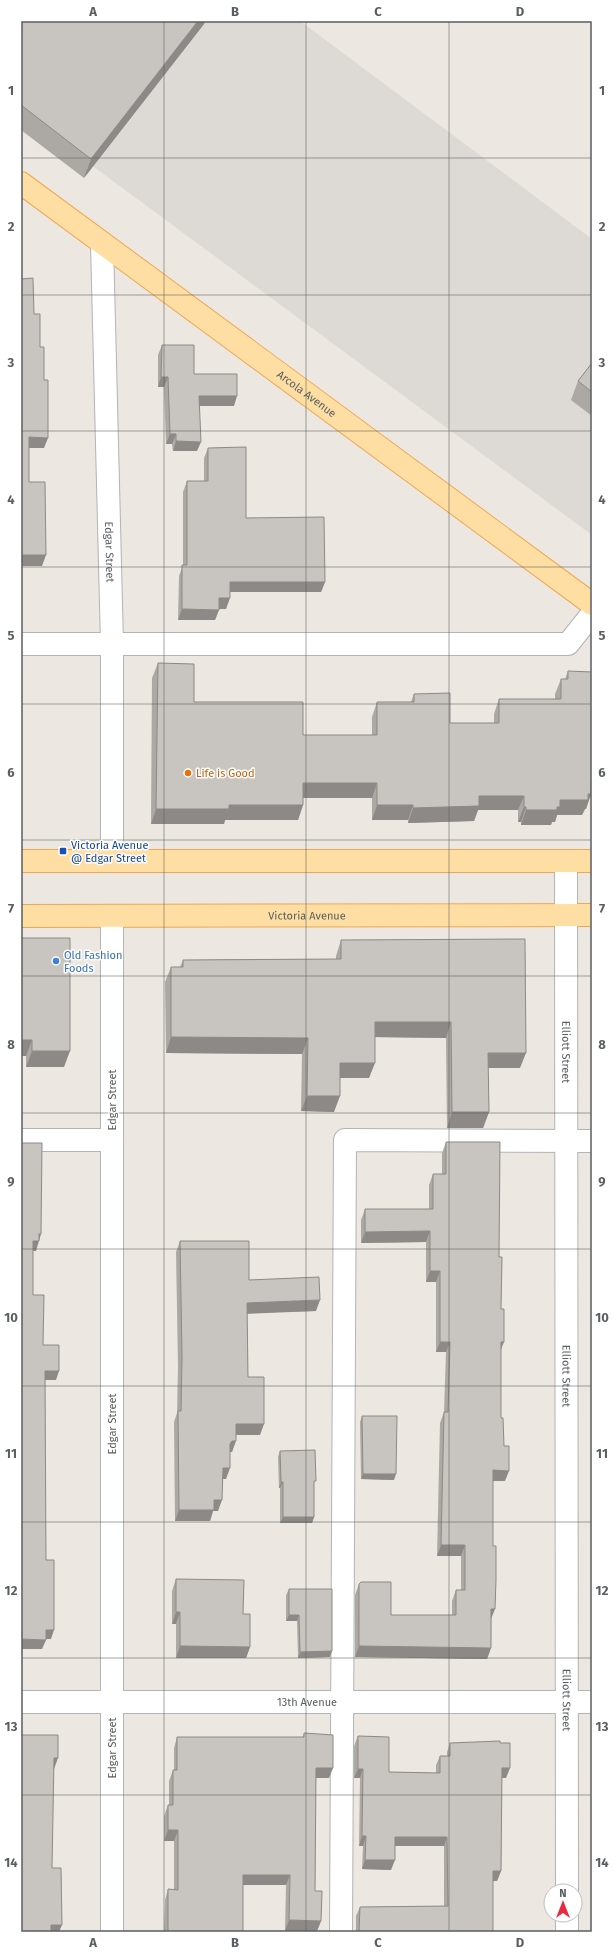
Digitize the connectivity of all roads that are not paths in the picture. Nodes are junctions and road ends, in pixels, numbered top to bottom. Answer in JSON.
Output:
{"nodes":[{"id":1,"x":21,"y":183,"type":"edge"},
{"id":2,"x":102,"y":243,"type":"junction"},
{"id":3,"x":592,"y":604,"type":"edge"},
{"id":4,"x":592,"y":614,"type":"edge"},
{"id":5,"x":21,"y":644,"type":"edge"},
{"id":6,"x":112,"y":644,"type":"junction"},
{"id":7,"x":21,"y":861,"type":"edge"},
{"id":8,"x":112,"y":861,"type":"junction"},
{"id":9,"x":566,"y":861,"type":"junction"},
{"id":10,"x":592,"y":861,"type":"edge"},
{"id":11,"x":567,"y":915,"type":"junction"},
{"id":12,"x":592,"y":915,"type":"edge"},
{"id":13,"x":21,"y":916,"type":"edge"},
{"id":14,"x":112,"y":916,"type":"junction"},
{"id":15,"x":21,"y":1140,"type":"edge"},
{"id":16,"x":112,"y":1140,"type":"junction"},
{"id":17,"x":566,"y":1141,"type":"junction"},
{"id":18,"x":592,"y":1141,"type":"edge"},
{"id":19,"x":21,"y":1702,"type":"edge"},
{"id":20,"x":112,"y":1702,"type":"junction"},
{"id":21,"x":342,"y":1702,"type":"junction"},
{"id":22,"x":567,"y":1702,"type":"junction"},
{"id":23,"x":592,"y":1702,"type":"edge"},
{"id":24,"x":567,"y":1883,"type":"edge"},
{"id":25,"x":112,"y":1932,"type":"edge"},
{"id":26,"x":342,"y":1932,"type":"edge"}],
"edges":[{"from":1,"to":2,"type":"main road","name":"Arcola Avenue"},
{"from":2,"to":3,"type":"main road","name":"Arcola Avenue"},
{"from":2,"to":6,"type":"street","name":"Edgar Street"},
{"from":4,"to":6,"type":"street"},
{"from":5,"to":6,"type":"street"},
{"from":6,"to":8,"type":"street","name":"Edgar Street"},
{"from":7,"to":8,"type":"main road"},
{"from":8,"to":9,"type":"main road"},
{"from":9,"to":10,"type":"main road"},
{"from":9,"to":11,"type":"street","name":"Elliott Street"},
{"from":11,"to":12,"type":"main road","name":"Victoria Avenue"},
{"from":11,"to":14,"type":"main road","name":"Victoria Avenue"},
{"from":11,"to":17,"type":"street","name":"Elliott Street"},
{"from":13,"to":14,"type":"main road","name":"Victoria Avenue"},
{"from":14,"to":16,"type":"street","name":"Edgar Street"},
{"from":15,"to":16,"type":"street"},
{"from":16,"to":20,"type":"street","name":"Edgar Street"},
{"from":17,"to":18,"type":"street"},
{"from":17,"to":21,"type":"street"},
{"from":17,"to":22,"type":"street","name":"Elliott Street"},
{"from":19,"to":20,"type":"street","name":"13th Avenue"},
{"from":20,"to":21,"type":"street","name":"13th Avenue"},
{"from":20,"to":25,"type":"street","name":"Edgar Street"},
{"from":21,"to":22,"type":"street","name":"13th Avenue"},
{"from":21,"to":26,"type":"street"},
{"from":22,"to":23,"type":"street","name":"13th Avenue"},
{"from":22,"to":24,"type":"street","name":"Elliott Street"}]}
